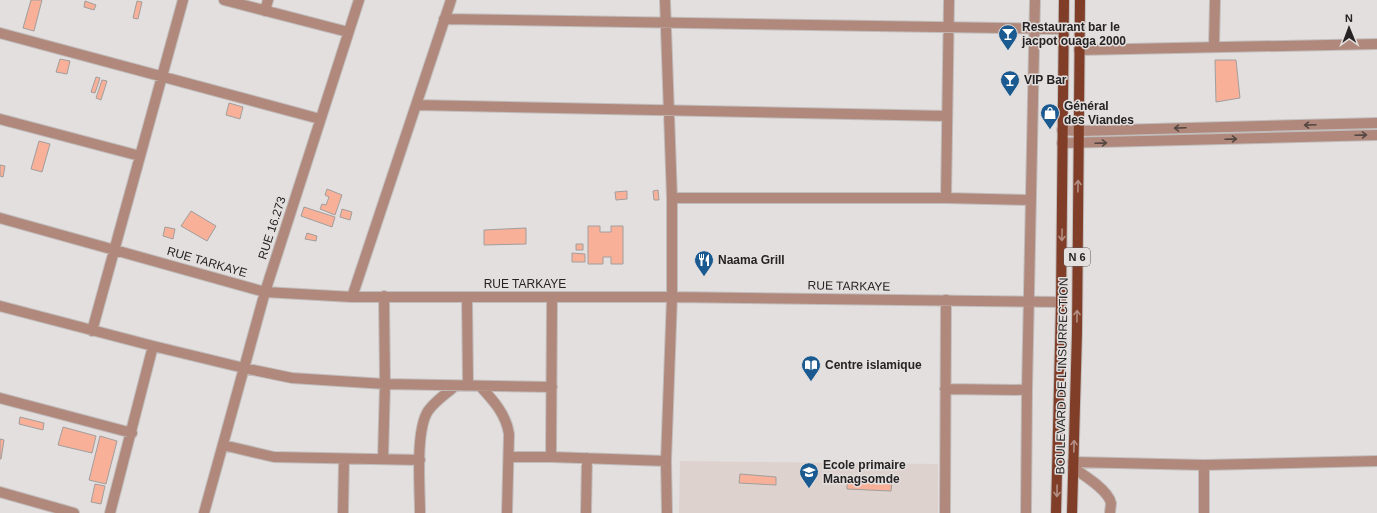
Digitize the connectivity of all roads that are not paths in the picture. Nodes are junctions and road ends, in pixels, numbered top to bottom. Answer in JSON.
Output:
{"nodes":[{"id":1,"x":183,"y":0,"type":"edge"},
{"id":2,"x":224,"y":0,"type":"edge"},
{"id":3,"x":268,"y":0,"type":"edge"},
{"id":4,"x":359,"y":0,"type":"edge"},
{"id":5,"x":451,"y":0,"type":"edge"},
{"id":6,"x":665,"y":0,"type":"edge"},
{"id":7,"x":949,"y":0,"type":"edge"},
{"id":8,"x":1035,"y":0,"type":"edge"},
{"id":9,"x":1064,"y":0,"type":"edge"},
{"id":10,"x":1080,"y":0,"type":"edge"},
{"id":11,"x":1215,"y":0,"type":"edge"},
{"id":12,"x":266,"y":11,"type":"junction"},
{"id":13,"x":444,"y":19,"type":"junction"},
{"id":14,"x":666,"y":23,"type":"junction"},
{"id":15,"x":948,"y":27,"type":"junction"},
{"id":16,"x":1034,"y":29,"type":"junction"},
{"id":17,"x":1064,"y":29,"type":"junction"},
{"id":18,"x":348,"y":32,"type":"junction"},
{"id":19,"x":0,"y":33,"type":"edge"},
{"id":20,"x":1377,"y":44,"type":"edge"},
{"id":21,"x":1214,"y":47,"type":"junction"},
{"id":22,"x":1079,"y":50,"type":"junction"},
{"id":23,"x":162,"y":77,"type":"junction"},
{"id":24,"x":416,"y":105,"type":"junction"},
{"id":25,"x":669,"y":110,"type":"junction"},
{"id":26,"x":947,"y":116,"type":"junction"},
{"id":27,"x":0,"y":119,"type":"edge"},
{"id":28,"x":320,"y":119,"type":"junction"},
{"id":29,"x":1377,"y":123,"type":"edge"},
{"id":30,"x":1062,"y":130,"type":"junction"},
{"id":31,"x":1079,"y":131,"type":"junction"},
{"id":32,"x":1377,"y":134,"type":"edge"},
{"id":33,"x":1062,"y":143,"type":"junction"},
{"id":34,"x":1079,"y":143,"type":"junction"},
{"id":35,"x":140,"y":156,"type":"junction"},
{"id":36,"x":672,"y":198,"type":"junction"},
{"id":37,"x":946,"y":198,"type":"junction"},
{"id":38,"x":1031,"y":200,"type":"junction"},
{"id":39,"x":0,"y":218,"type":"edge"},
{"id":40,"x":114,"y":250,"type":"junction"},
{"id":41,"x":265,"y":292,"type":"junction"},
{"id":42,"x":384,"y":296,"type":"junction"},
{"id":43,"x":352,"y":297,"type":"junction"},
{"id":44,"x":467,"y":297,"type":"junction"},
{"id":45,"x":672,"y":297,"type":"junction"},
{"id":46,"x":552,"y":298,"type":"junction"},
{"id":47,"x":946,"y":300,"type":"junction"},
{"id":48,"x":1029,"y":302,"type":"junction"},
{"id":49,"x":1061,"y":302,"type":"junction"},
{"id":50,"x":0,"y":306,"type":"edge"},
{"id":51,"x":92,"y":331,"type":"junction"},
{"id":52,"x":153,"y":346,"type":"junction"},
{"id":53,"x":244,"y":368,"type":"junction"},
{"id":54,"x":385,"y":384,"type":"junction"},
{"id":55,"x":468,"y":385,"type":"junction"},
{"id":56,"x":455,"y":386,"type":"junction"},
{"id":57,"x":480,"y":386,"type":"junction"},
{"id":58,"x":552,"y":387,"type":"junction"},
{"id":59,"x":945,"y":388,"type":"junction"},
{"id":60,"x":1027,"y":390,"type":"junction"},
{"id":61,"x":0,"y":398,"type":"edge"},
{"id":62,"x":132,"y":433,"type":"junction"},
{"id":63,"x":223,"y":444,"type":"junction"},
{"id":64,"x":551,"y":456,"type":"junction"},
{"id":65,"x":509,"y":457,"type":"junction"},
{"id":66,"x":587,"y":458,"type":"junction"},
{"id":67,"x":344,"y":459,"type":"junction"},
{"id":68,"x":383,"y":459,"type":"junction"},
{"id":69,"x":420,"y":460,"type":"junction"},
{"id":70,"x":666,"y":461,"type":"junction"},
{"id":71,"x":1377,"y":461,"type":"edge"},
{"id":72,"x":1073,"y":465,"type":"junction"},
{"id":73,"x":1204,"y":465,"type":"junction"},
{"id":74,"x":0,"y":492,"type":"edge"},
{"id":75,"x":74,"y":513,"type":"edge"},
{"id":76,"x":110,"y":513,"type":"edge"},
{"id":77,"x":204,"y":513,"type":"edge"},
{"id":78,"x":343,"y":513,"type":"edge"},
{"id":79,"x":420,"y":513,"type":"edge"},
{"id":80,"x":507,"y":513,"type":"edge"},
{"id":81,"x":586,"y":513,"type":"edge"},
{"id":82,"x":667,"y":513,"type":"edge"},
{"id":83,"x":945,"y":513,"type":"edge"},
{"id":84,"x":1026,"y":513,"type":"edge"},
{"id":85,"x":1056,"y":513,"type":"edge"},
{"id":86,"x":1072,"y":513,"type":"edge"},
{"id":87,"x":1110,"y":513,"type":"edge"},
{"id":88,"x":1204,"y":513,"type":"edge"}],
"edges":[{"from":1,"to":23,"type":"street"},
{"from":2,"to":12,"type":"street"},
{"from":3,"to":12,"type":"street"},
{"from":4,"to":18,"type":"street","name":"RUE 16.273"},
{"from":5,"to":13,"type":"street"},
{"from":6,"to":14,"type":"street"},
{"from":7,"to":15,"type":"street"},
{"from":8,"to":16,"type":"street"},
{"from":9,"to":17,"type":"main road","name":"BOULEVARD DE L'INSURRECTION","number":"N 6"},
{"from":10,"to":22,"type":"main road","name":"BOULEVARD DE L'INSURRECTION","number":"N 6"},
{"from":11,"to":21,"type":"street"},
{"from":12,"to":18,"type":"street"},
{"from":13,"to":14,"type":"street"},
{"from":13,"to":24,"type":"street"},
{"from":14,"to":15,"type":"street"},
{"from":14,"to":25,"type":"street"},
{"from":15,"to":16,"type":"street"},
{"from":15,"to":26,"type":"street"},
{"from":16,"to":17,"type":"street"},
{"from":16,"to":38,"type":"street"},
{"from":17,"to":30,"type":"main road","name":"BOULEVARD DE L'INSURRECTION","number":"N 6"},
{"from":18,"to":28,"type":"street","name":"RUE 16.273"},
{"from":19,"to":23,"type":"street"},
{"from":20,"to":21,"type":"street"},
{"from":21,"to":22,"type":"street"},
{"from":22,"to":31,"type":"main road","name":"BOULEVARD DE L'INSURRECTION","number":"N 6"},
{"from":23,"to":28,"type":"street"},
{"from":23,"to":35,"type":"street"},
{"from":24,"to":25,"type":"street"},
{"from":24,"to":43,"type":"street"},
{"from":25,"to":26,"type":"street"},
{"from":25,"to":36,"type":"street"},
{"from":26,"to":37,"type":"street"},
{"from":27,"to":35,"type":"street"},
{"from":28,"to":41,"type":"street","name":"RUE 16.273"},
{"from":29,"to":31,"type":"street","one_way":true},
{"from":30,"to":31,"type":"street"},
{"from":30,"to":33,"type":"main road","name":"BOULEVARD DE L'INSURRECTION","number":"N 6"},
{"from":31,"to":34,"type":"main road","name":"BOULEVARD DE L'INSURRECTION","number":"N 6"},
{"from":34,"to":32,"type":"street","one_way":true},
{"from":33,"to":34,"type":"street"},
{"from":33,"to":49,"type":"main road","name":"BOULEVARD DE L'INSURRECTION","number":"N 6","one_way":true},
{"from":72,"to":34,"type":"main road","name":"BOULEVARD DE L'INSURRECTION","number":"N 6","one_way":true},
{"from":35,"to":40,"type":"street"},
{"from":36,"to":37,"type":"street"},
{"from":36,"to":45,"type":"street"},
{"from":37,"to":38,"type":"street"},
{"from":38,"to":48,"type":"street"},
{"from":39,"to":40,"type":"street","name":"RUE TARKAYE"},
{"from":40,"to":41,"type":"street","name":"RUE TARKAYE"},
{"from":40,"to":51,"type":"street"},
{"from":41,"to":43,"type":"street","name":"RUE TARKAYE"},
{"from":41,"to":53,"type":"street","name":"RUE 16.273"},
{"from":42,"to":43,"type":"street","name":"RUE TARKAYE"},
{"from":42,"to":44,"type":"street","name":"RUE TARKAYE"},
{"from":42,"to":54,"type":"street"},
{"from":44,"to":46,"type":"street","name":"RUE TARKAYE"},
{"from":44,"to":55,"type":"street"},
{"from":45,"to":46,"type":"street","name":"RUE TARKAYE"},
{"from":45,"to":47,"type":"street","name":"RUE TARKAYE"},
{"from":45,"to":70,"type":"street"},
{"from":46,"to":58,"type":"street"},
{"from":47,"to":48,"type":"street","name":"RUE TARKAYE"},
{"from":47,"to":59,"type":"street"},
{"from":48,"to":49,"type":"street","name":"RUE TARKAYE"},
{"from":48,"to":60,"type":"street"},
{"from":49,"to":85,"type":"main road","name":"BOULEVARD DE L'INSURRECTION","number":"N 6","one_way":true},
{"from":50,"to":51,"type":"street"},
{"from":51,"to":52,"type":"street"},
{"from":52,"to":53,"type":"street"},
{"from":52,"to":62,"type":"street"},
{"from":53,"to":54,"type":"street"},
{"from":53,"to":63,"type":"street","name":"RUE 16.273"},
{"from":54,"to":56,"type":"street"},
{"from":54,"to":68,"type":"street"},
{"from":55,"to":56,"type":"street"},
{"from":55,"to":57,"type":"street"},
{"from":56,"to":69,"type":"street"},
{"from":57,"to":58,"type":"street"},
{"from":57,"to":65,"type":"street"},
{"from":58,"to":64,"type":"street"},
{"from":59,"to":60,"type":"street"},
{"from":59,"to":83,"type":"street"},
{"from":60,"to":84,"type":"street"},
{"from":61,"to":62,"type":"street"},
{"from":62,"to":76,"type":"street"},
{"from":63,"to":67,"type":"street"},
{"from":63,"to":77,"type":"street","name":"RUE 16.273"},
{"from":64,"to":65,"type":"street"},
{"from":64,"to":66,"type":"street"},
{"from":65,"to":80,"type":"street"},
{"from":66,"to":70,"type":"street"},
{"from":66,"to":81,"type":"street"},
{"from":67,"to":68,"type":"street"},
{"from":67,"to":78,"type":"street"},
{"from":68,"to":69,"type":"street"},
{"from":69,"to":79,"type":"street"},
{"from":70,"to":82,"type":"street"},
{"from":71,"to":73,"type":"street"},
{"from":72,"to":73,"type":"street"},
{"from":72,"to":86,"type":"main road","name":"BOULEVARD DE L'INSURRECTION","number":"N 6"},
{"from":72,"to":87,"type":"street"},
{"from":73,"to":88,"type":"street"},
{"from":74,"to":75,"type":"street"}]}
